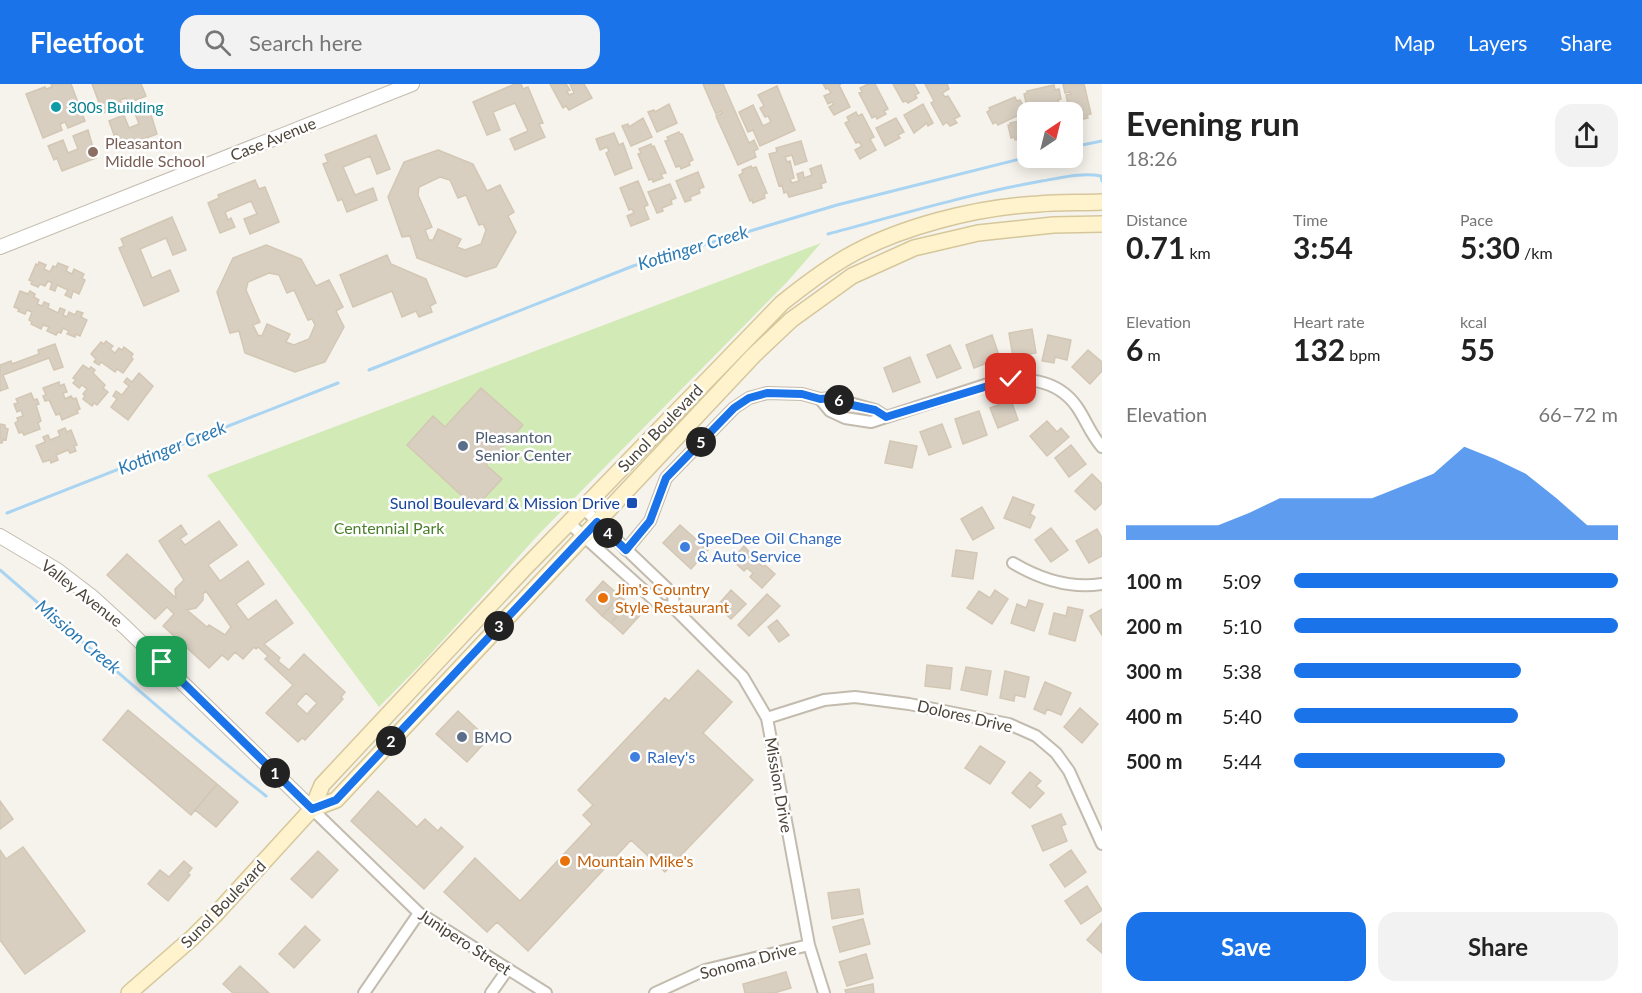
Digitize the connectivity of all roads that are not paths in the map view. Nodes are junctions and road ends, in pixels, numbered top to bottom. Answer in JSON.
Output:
{"nodes":[{"id":1,"x":412,"y":84,"type":"edge"},
{"id":2,"x":1102,"y":202,"type":"edge"},
{"id":3,"x":1102,"y":224,"type":"edge"},
{"id":4,"x":0,"y":247,"type":"edge"},
{"id":5,"x":1102,"y":447,"type":"edge"},
{"id":6,"x":583,"y":508,"type":"junction"},
{"id":7,"x":597,"y":522,"type":"junction"},
{"id":8,"x":569,"y":523,"type":"junction"},
{"id":9,"x":0,"y":536,"type":"edge"},
{"id":10,"x":584,"y":537,"type":"junction"},
{"id":11,"x":626,"y":550,"type":"junction"},
{"id":12,"x":1013,"y":563,"type":"dead end"},
{"id":13,"x":1102,"y":584,"type":"edge"},
{"id":14,"x":674,"y":608,"type":"junction"},
{"id":15,"x":767,"y":718,"type":"junction"},
{"id":16,"x":312,"y":809,"type":"junction"},
{"id":17,"x":1102,"y":844,"type":"edge"},
{"id":18,"x":418,"y":913,"type":"junction"},
{"id":19,"x":809,"y":945,"type":"junction"},
{"id":20,"x":508,"y":969,"type":"junction"},
{"id":21,"x":129,"y":993,"type":"edge"},
{"id":22,"x":364,"y":993,"type":"edge"},
{"id":23,"x":491,"y":993,"type":"edge"},
{"id":24,"x":546,"y":993,"type":"edge"},
{"id":25,"x":655,"y":993,"type":"edge"},
{"id":26,"x":824,"y":993,"type":"edge"}],
"edges":[{"from":1,"to":4,"type":"street","name":"Case Avenue"},
{"from":2,"to":6,"type":"main road","name":"Sunol Boulevard"},
{"from":3,"to":7,"type":"main road","name":"Sunol Boulevard"},
{"from":5,"to":11,"type":"street"},
{"from":6,"to":7,"type":"street","name":"Mission Drive"},
{"from":6,"to":8,"type":"main road","name":"Sunol Boulevard"},
{"from":7,"to":10,"type":"main road","name":"Sunol Boulevard"},
{"from":7,"to":11,"type":"street","name":"Mission Drive"},
{"from":8,"to":10,"type":"street","name":"Mission Drive"},
{"from":8,"to":16,"type":"main road","name":"Sunol Boulevard"},
{"from":9,"to":16,"type":"street","name":"Valley Avenue"},
{"from":10,"to":14,"type":"street","name":"Mission Drive"},
{"from":10,"to":16,"type":"main road","name":"Sunol Boulevard"},
{"from":11,"to":14,"type":"street","name":"Mission Drive"},
{"from":12,"to":13,"type":"street"},
{"from":14,"to":15,"type":"street","name":"Mission Drive"},
{"from":15,"to":17,"type":"street","name":"Dolores Drive"},
{"from":15,"to":19,"type":"street","name":"Mission Drive"},
{"from":16,"to":18,"type":"street","name":"Junipero Street"},
{"from":16,"to":21,"type":"main road","name":"Sunol Boulevard"},
{"from":18,"to":20,"type":"street","name":"Junipero Street"},
{"from":18,"to":22,"type":"street"},
{"from":19,"to":25,"type":"street","name":"Sonoma Drive"},
{"from":19,"to":26,"type":"street","name":"Mission Drive"},
{"from":20,"to":23,"type":"street"},
{"from":20,"to":24,"type":"street","name":"Junipero Street"}]}
